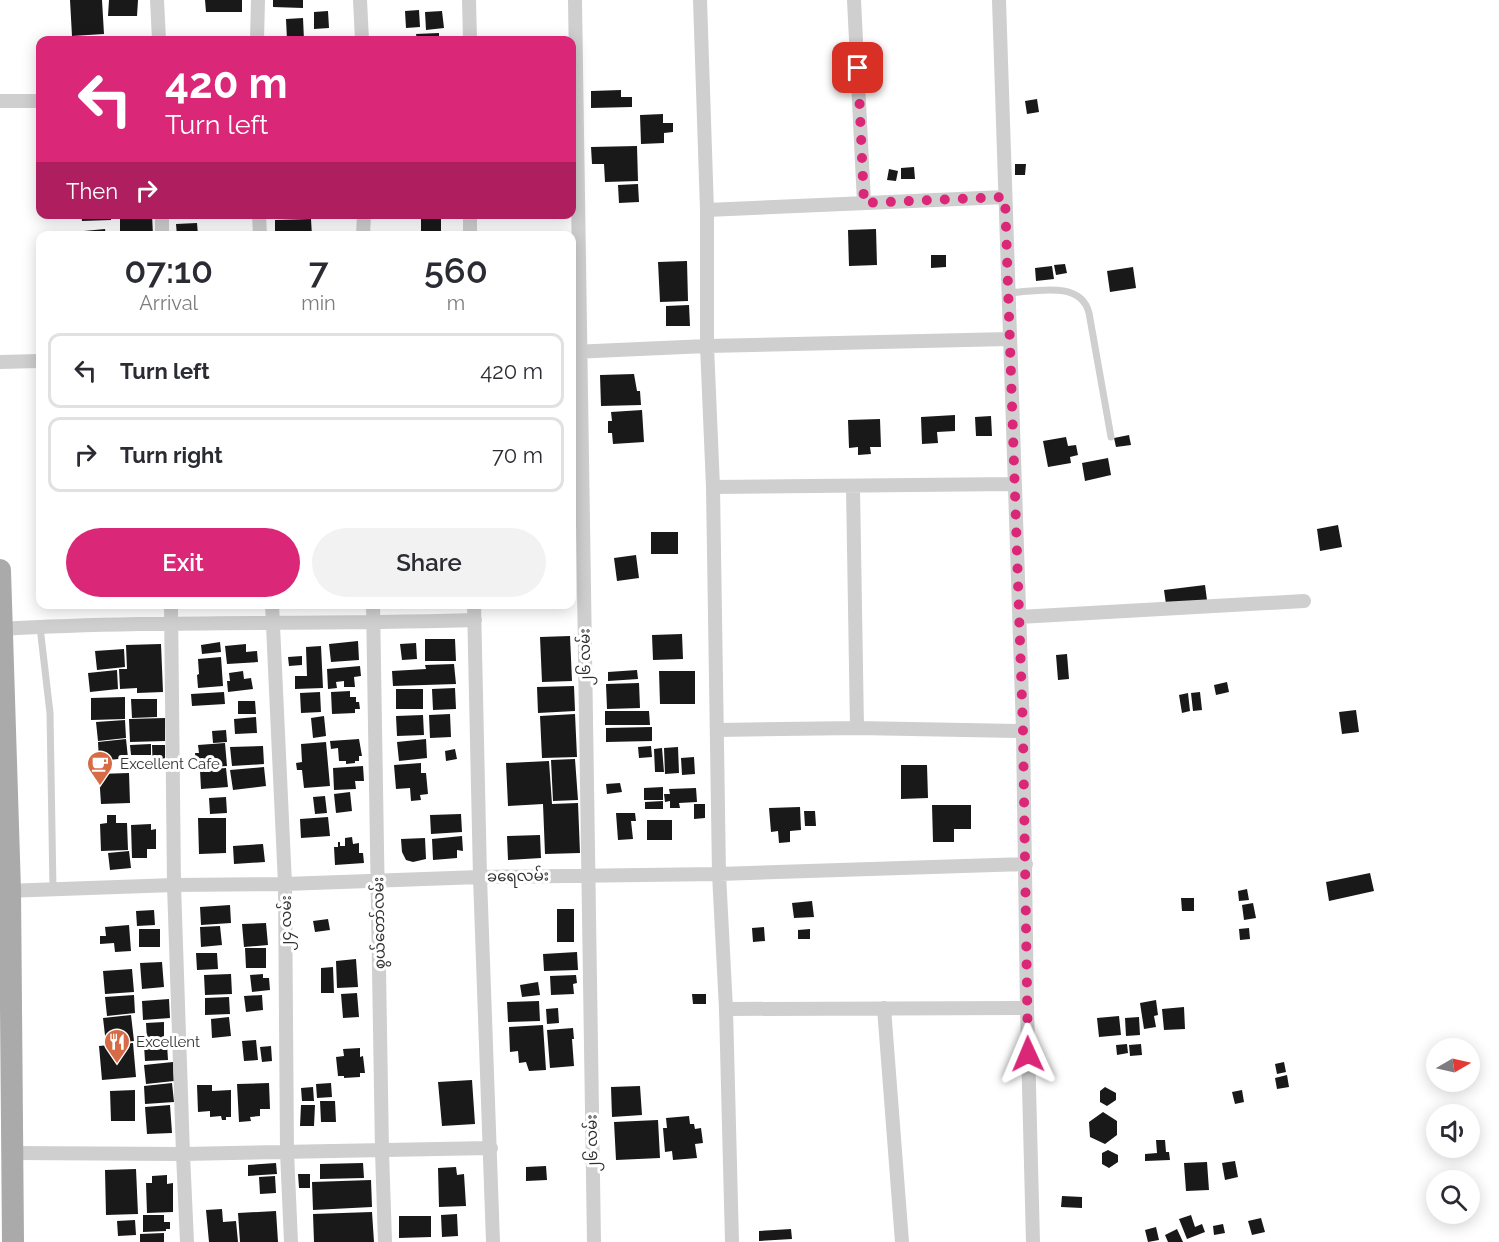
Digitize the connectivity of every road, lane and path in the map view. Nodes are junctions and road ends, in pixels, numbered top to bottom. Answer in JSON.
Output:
{"nodes":[{"id":1,"x":157,"y":0,"type":"edge"},
{"id":2,"x":258,"y":0,"type":"edge"},
{"id":3,"x":360,"y":0,"type":"edge"},
{"id":4,"x":469,"y":0,"type":"edge"},
{"id":5,"x":575,"y":0,"type":"edge"},
{"id":6,"x":700,"y":0,"type":"edge"},
{"id":7,"x":854,"y":0,"type":"edge"},
{"id":8,"x":999,"y":0,"type":"edge"},
{"id":9,"x":159,"y":36,"type":"edge"},
{"id":10,"x":257,"y":36,"type":"edge"},
{"id":11,"x":362,"y":36,"type":"edge"},
{"id":12,"x":470,"y":36,"type":"edge"},
{"id":13,"x":575,"y":36,"type":"edge"},
{"id":14,"x":0,"y":101,"type":"edge"},
{"id":15,"x":36,"y":101,"type":"edge"},
{"id":16,"x":1005,"y":197,"type":"junction"},
{"id":17,"x":864,"y":203,"type":"junction"},
{"id":18,"x":707,"y":210,"type":"junction"},
{"id":19,"x":1007,"y":293,"type":"junction"},
{"id":20,"x":1009,"y":339,"type":"junction"},
{"id":21,"x":707,"y":346,"type":"junction"},
{"id":22,"x":576,"y":352,"type":"edge"},
{"id":23,"x":36,"y":361,"type":"edge"},
{"id":24,"x":0,"y":362,"type":"edge"},
{"id":25,"x":576,"y":392,"type":"edge"},
{"id":26,"x":1111,"y":437,"type":"dead end"},
{"id":27,"x":1014,"y":484,"type":"junction"},
{"id":28,"x":712,"y":487,"type":"junction"},
{"id":29,"x":853,"y":487,"type":"junction"},
{"id":30,"x":0,"y":570,"type":"edge"},
{"id":31,"x":1304,"y":601,"type":"dead end"},
{"id":32,"x":171,"y":609,"type":"edge"},
{"id":33,"x":272,"y":609,"type":"edge"},
{"id":34,"x":373,"y":609,"type":"edge"},
{"id":35,"x":474,"y":609,"type":"edge"},
{"id":36,"x":1019,"y":617,"type":"junction"},
{"id":37,"x":475,"y":620,"type":"junction"},
{"id":38,"x":272,"y":621,"type":"junction"},
{"id":39,"x":373,"y":623,"type":"junction"},
{"id":40,"x":172,"y":624,"type":"junction"},
{"id":41,"x":40,"y":627,"type":"junction"},
{"id":42,"x":2,"y":629,"type":"junction"},
{"id":43,"x":857,"y":729,"type":"junction"},
{"id":44,"x":718,"y":730,"type":"junction"},
{"id":45,"x":1023,"y":731,"type":"junction"},
{"id":46,"x":1026,"y":864,"type":"junction"},
{"id":47,"x":719,"y":874,"type":"junction"},
{"id":48,"x":588,"y":875,"type":"junction"},
{"id":49,"x":480,"y":877,"type":"junction"},
{"id":50,"x":378,"y":881,"type":"junction"},
{"id":51,"x":285,"y":884,"type":"junction"},
{"id":52,"x":174,"y":885,"type":"junction"},
{"id":53,"x":53,"y":889,"type":"junction"},
{"id":54,"x":5,"y":891,"type":"edge"},
{"id":55,"x":884,"y":1008,"type":"junction"},
{"id":56,"x":1027,"y":1008,"type":"junction"},
{"id":57,"x":726,"y":1009,"type":"junction"},
{"id":58,"x":490,"y":1148,"type":"junction"},
{"id":59,"x":382,"y":1150,"type":"junction"},
{"id":60,"x":287,"y":1152,"type":"junction"},
{"id":61,"x":13,"y":1153,"type":"junction"},
{"id":62,"x":183,"y":1154,"type":"junction"},
{"id":63,"x":14,"y":1242,"type":"edge"},
{"id":64,"x":187,"y":1242,"type":"edge"},
{"id":65,"x":291,"y":1242,"type":"edge"},
{"id":66,"x":385,"y":1242,"type":"edge"},
{"id":67,"x":493,"y":1242,"type":"edge"},
{"id":68,"x":594,"y":1242,"type":"edge"},
{"id":69,"x":732,"y":1242,"type":"edge"},
{"id":70,"x":902,"y":1242,"type":"edge"},
{"id":71,"x":1033,"y":1242,"type":"edge"}],
"edges":[{"from":1,"to":9,"type":"street"},
{"from":2,"to":10,"type":"street"},
{"from":3,"to":11,"type":"street"},
{"from":4,"to":12,"type":"street"},
{"from":5,"to":13,"type":"street","name":"၂၆ လမ်း"},
{"from":6,"to":18,"type":"street"},
{"from":7,"to":17,"type":"street"},
{"from":8,"to":16,"type":"street"},
{"from":14,"to":15,"type":"street"},
{"from":16,"to":17,"type":"street"},
{"from":16,"to":19,"type":"street"},
{"from":17,"to":18,"type":"street"},
{"from":18,"to":21,"type":"street"},
{"from":19,"to":20,"type":"street"},
{"from":19,"to":26,"type":"lane"},
{"from":20,"to":21,"type":"street"},
{"from":20,"to":27,"type":"street"},
{"from":21,"to":22,"type":"street"},
{"from":21,"to":28,"type":"street"},
{"from":23,"to":24,"type":"street"},
{"from":25,"to":48,"type":"street","name":"၂၆ လမ်း"},
{"from":27,"to":29,"type":"street"},
{"from":27,"to":36,"type":"street"},
{"from":28,"to":29,"type":"street"},
{"from":28,"to":44,"type":"street"},
{"from":29,"to":43,"type":"street"},
{"from":30,"to":42,"type":"main road"},
{"from":31,"to":36,"type":"street"},
{"from":32,"to":40,"type":"street"},
{"from":33,"to":38,"type":"street","name":"၂၄ လမ်း"},
{"from":34,"to":39,"type":"street","name":"စွယ်တော်လမ်း"},
{"from":35,"to":37,"type":"street"},
{"from":36,"to":45,"type":"street"},
{"from":37,"to":39,"type":"street"},
{"from":37,"to":49,"type":"street"},
{"from":38,"to":39,"type":"street"},
{"from":38,"to":40,"type":"street"},
{"from":38,"to":51,"type":"street","name":"၂၄ လမ်း"},
{"from":39,"to":50,"type":"street","name":"စွယ်တော်လမ်း"},
{"from":40,"to":41,"type":"street"},
{"from":40,"to":52,"type":"street"},
{"from":41,"to":42,"type":"street"},
{"from":41,"to":53,"type":"lane"},
{"from":42,"to":54,"type":"main road"},
{"from":43,"to":44,"type":"street"},
{"from":43,"to":45,"type":"street"},
{"from":44,"to":47,"type":"street"},
{"from":45,"to":46,"type":"street"},
{"from":46,"to":47,"type":"street","name":"ခရေလမ်း"},
{"from":46,"to":56,"type":"street"},
{"from":47,"to":48,"type":"street","name":"ခရေလမ်း"},
{"from":47,"to":57,"type":"street"},
{"from":48,"to":49,"type":"street","name":"ခရေလမ်း"},
{"from":48,"to":68,"type":"street","name":"၂၆ လမ်း"},
{"from":49,"to":50,"type":"street","name":"ခရေလမ်း"},
{"from":49,"to":58,"type":"street"},
{"from":50,"to":51,"type":"street","name":"ခရေလမ်း"},
{"from":50,"to":59,"type":"street","name":"စွယ်တော်လမ်း"},
{"from":51,"to":52,"type":"street","name":"ခရေလမ်း"},
{"from":51,"to":60,"type":"street","name":"၂၄ လမ်း"},
{"from":52,"to":53,"type":"street","name":"ခရေလမ်း"},
{"from":52,"to":62,"type":"street"},
{"from":53,"to":54,"type":"street","name":"ခရေလမ်း"},
{"from":54,"to":61,"type":"main road"},
{"from":55,"to":56,"type":"street"},
{"from":55,"to":57,"type":"street"},
{"from":55,"to":70,"type":"street"},
{"from":56,"to":71,"type":"street"},
{"from":57,"to":69,"type":"street"},
{"from":58,"to":59,"type":"street"},
{"from":58,"to":67,"type":"street"},
{"from":59,"to":60,"type":"street"},
{"from":59,"to":66,"type":"street","name":"စွယ်တော်လမ်း"},
{"from":60,"to":62,"type":"street"},
{"from":60,"to":65,"type":"street","name":"၂၄ လမ်း"},
{"from":61,"to":62,"type":"street"},
{"from":61,"to":63,"type":"main road"},
{"from":62,"to":64,"type":"street"}]}
